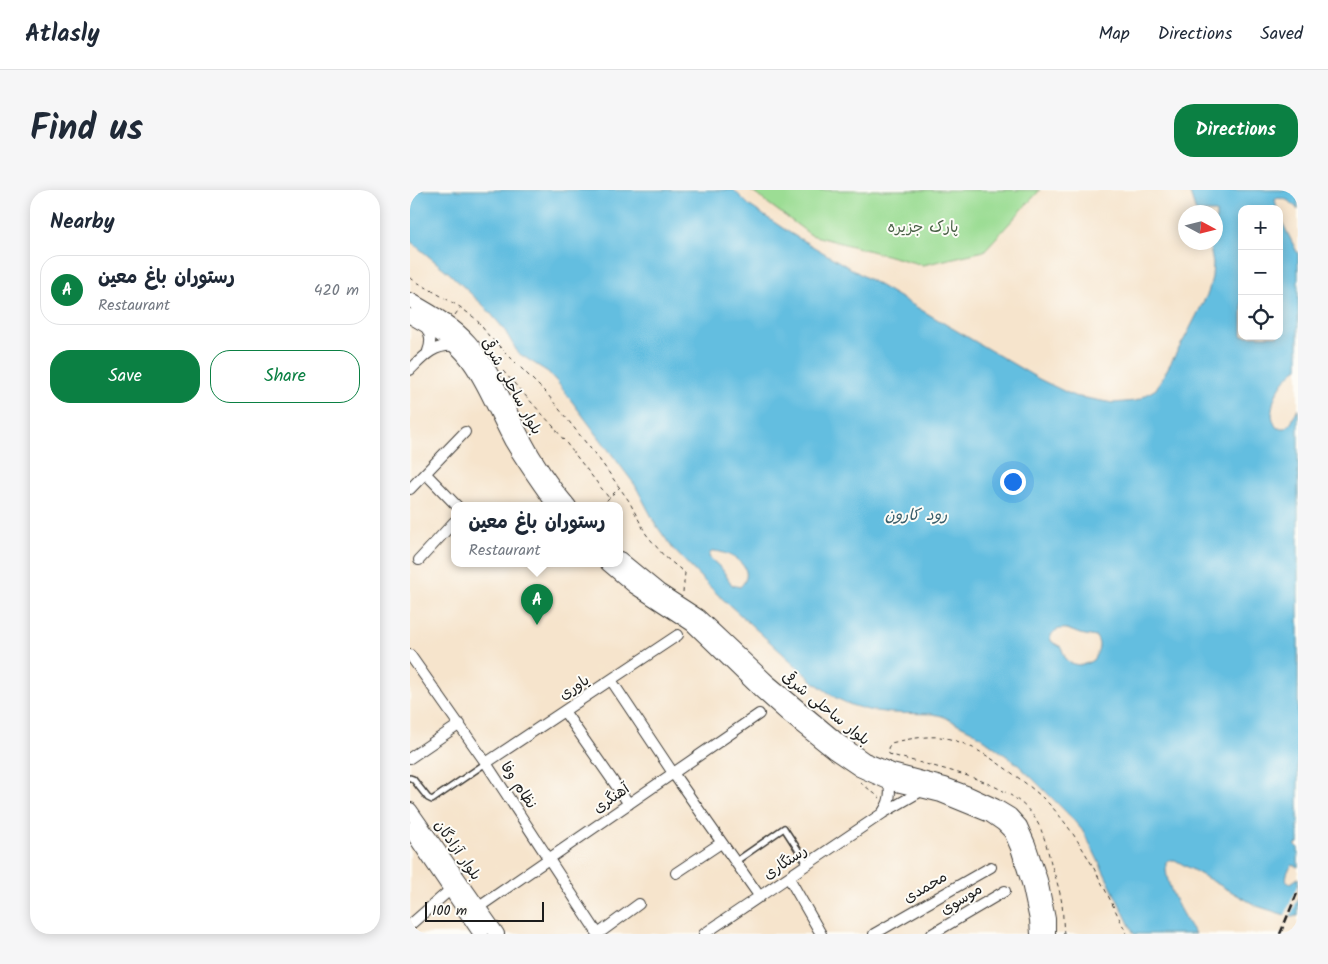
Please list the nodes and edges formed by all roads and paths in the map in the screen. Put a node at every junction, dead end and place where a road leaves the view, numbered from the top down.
1 (410, 278) edge
2 (410, 300) edge
3 (410, 316) edge
4 (423, 324) junction
5 (455, 346) junction
6 (428, 351) junction
7 (498, 366) dead end
8 (410, 370) edge
9 (465, 432) dead end
10 (425, 473) junction
11 (620, 487) junction
12 (410, 489) edge
13 (609, 498) junction
14 (453, 502) edge
15 (552, 502) edge
16 (566, 502) edge
17 (605, 502) edge
18 (451, 525) edge
19 (419, 560) dead end
20 (623, 561) edge
21 (612, 567) edge
22 (686, 612) junction
23 (678, 635) dead end
24 (410, 655) edge
25 (612, 680) junction
26 (564, 711) junction
27 (759, 714) dead end
28 (460, 724) junction
29 (410, 758) edge
30 (486, 763) junction
31 (673, 773) junction
32 (410, 778) edge
33 (888, 782) junction
34 (923, 790) junction
35 (629, 804) junction
36 (410, 810) edge
37 (883, 813) junction
38 (410, 828) edge
39 (721, 843) junction
40 (549, 859) junction
41 (735, 862) junction
42 (808, 865) junction
43 (991, 867) dead end
44 (676, 873) dead end
45 (789, 878) junction
46 (451, 889) junction
47 (1005, 890) dead end
48 (760, 897) junction
49 (639, 904) dead end
50 (479, 907) junction
51 (410, 925) edge
52 (1039, 933) edge
53 (481, 934) edge
54 (497, 934) edge
55 (598, 934) edge
56 (704, 934) edge
57 (821, 934) edge
58 (874, 934) edge
59 (932, 934) edge

1 - 11 path
2 - 16 main road, بلوار ساحلی شرقی
3 - 4 main road, بلوار ساحلی شرقی
4 - 5 main road, بلوار ساحلی شرقی
4 - 6 street
5 - 6 street
5 - 15 main road, بلوار ساحلی شرقی
6 - 8 street
7 - 13 path
9 - 10 street
10 - 12 street
10 - 14 street
11 - 13 path
11 - 22 path
13 - 17 path
18 - 19 street
20 - 22 main road, بلوار ساحلی شرقی
21 - 22 main road, بلوار ساحلی شرقی
22 - 33 main road, بلوار ساحلی شرقی
22 - 52 main road, بلوار ساحلی شرقی
23 - 25 street, یاوری
24 - 28 street, نظام وفا
25 - 26 street, یاوری
25 - 31 street
26 - 30 street, یاوری
26 - 35 street
27 - 31 street, آهنگری
28 - 29 street
28 - 30 street, نظام وفا
30 - 32 lane
30 - 40 street, نظام وفا
31 - 35 street, آهنگری
31 - 39 street
33 - 34 main road, بلوار ساحلی شرقی
33 - 37 street
34 - 37 street, رستگاری
34 - 52 main road, بلوار ساحلی شرقی
35 - 40 street, آهنگری
36 - 50 main road, بلوار آزادگان
37 - 42 street, رستگاری
38 - 46 main road, بلوار آزادگان
39 - 41 street
39 - 44 street
40 - 50 street, آهنگری
40 - 55 street, نظام وفا
41 - 42 lane
41 - 48 street
42 - 45 street, رستگاری
43 - 58 street, محمدی
45 - 48 street, رستگاری
45 - 57 street
46 - 51 street
46 - 53 main road, بلوار آزادگان
47 - 59 street, موسوی
48 - 56 street, رستگاری
49 - 55 street
50 - 54 main road, بلوار آزادگان

